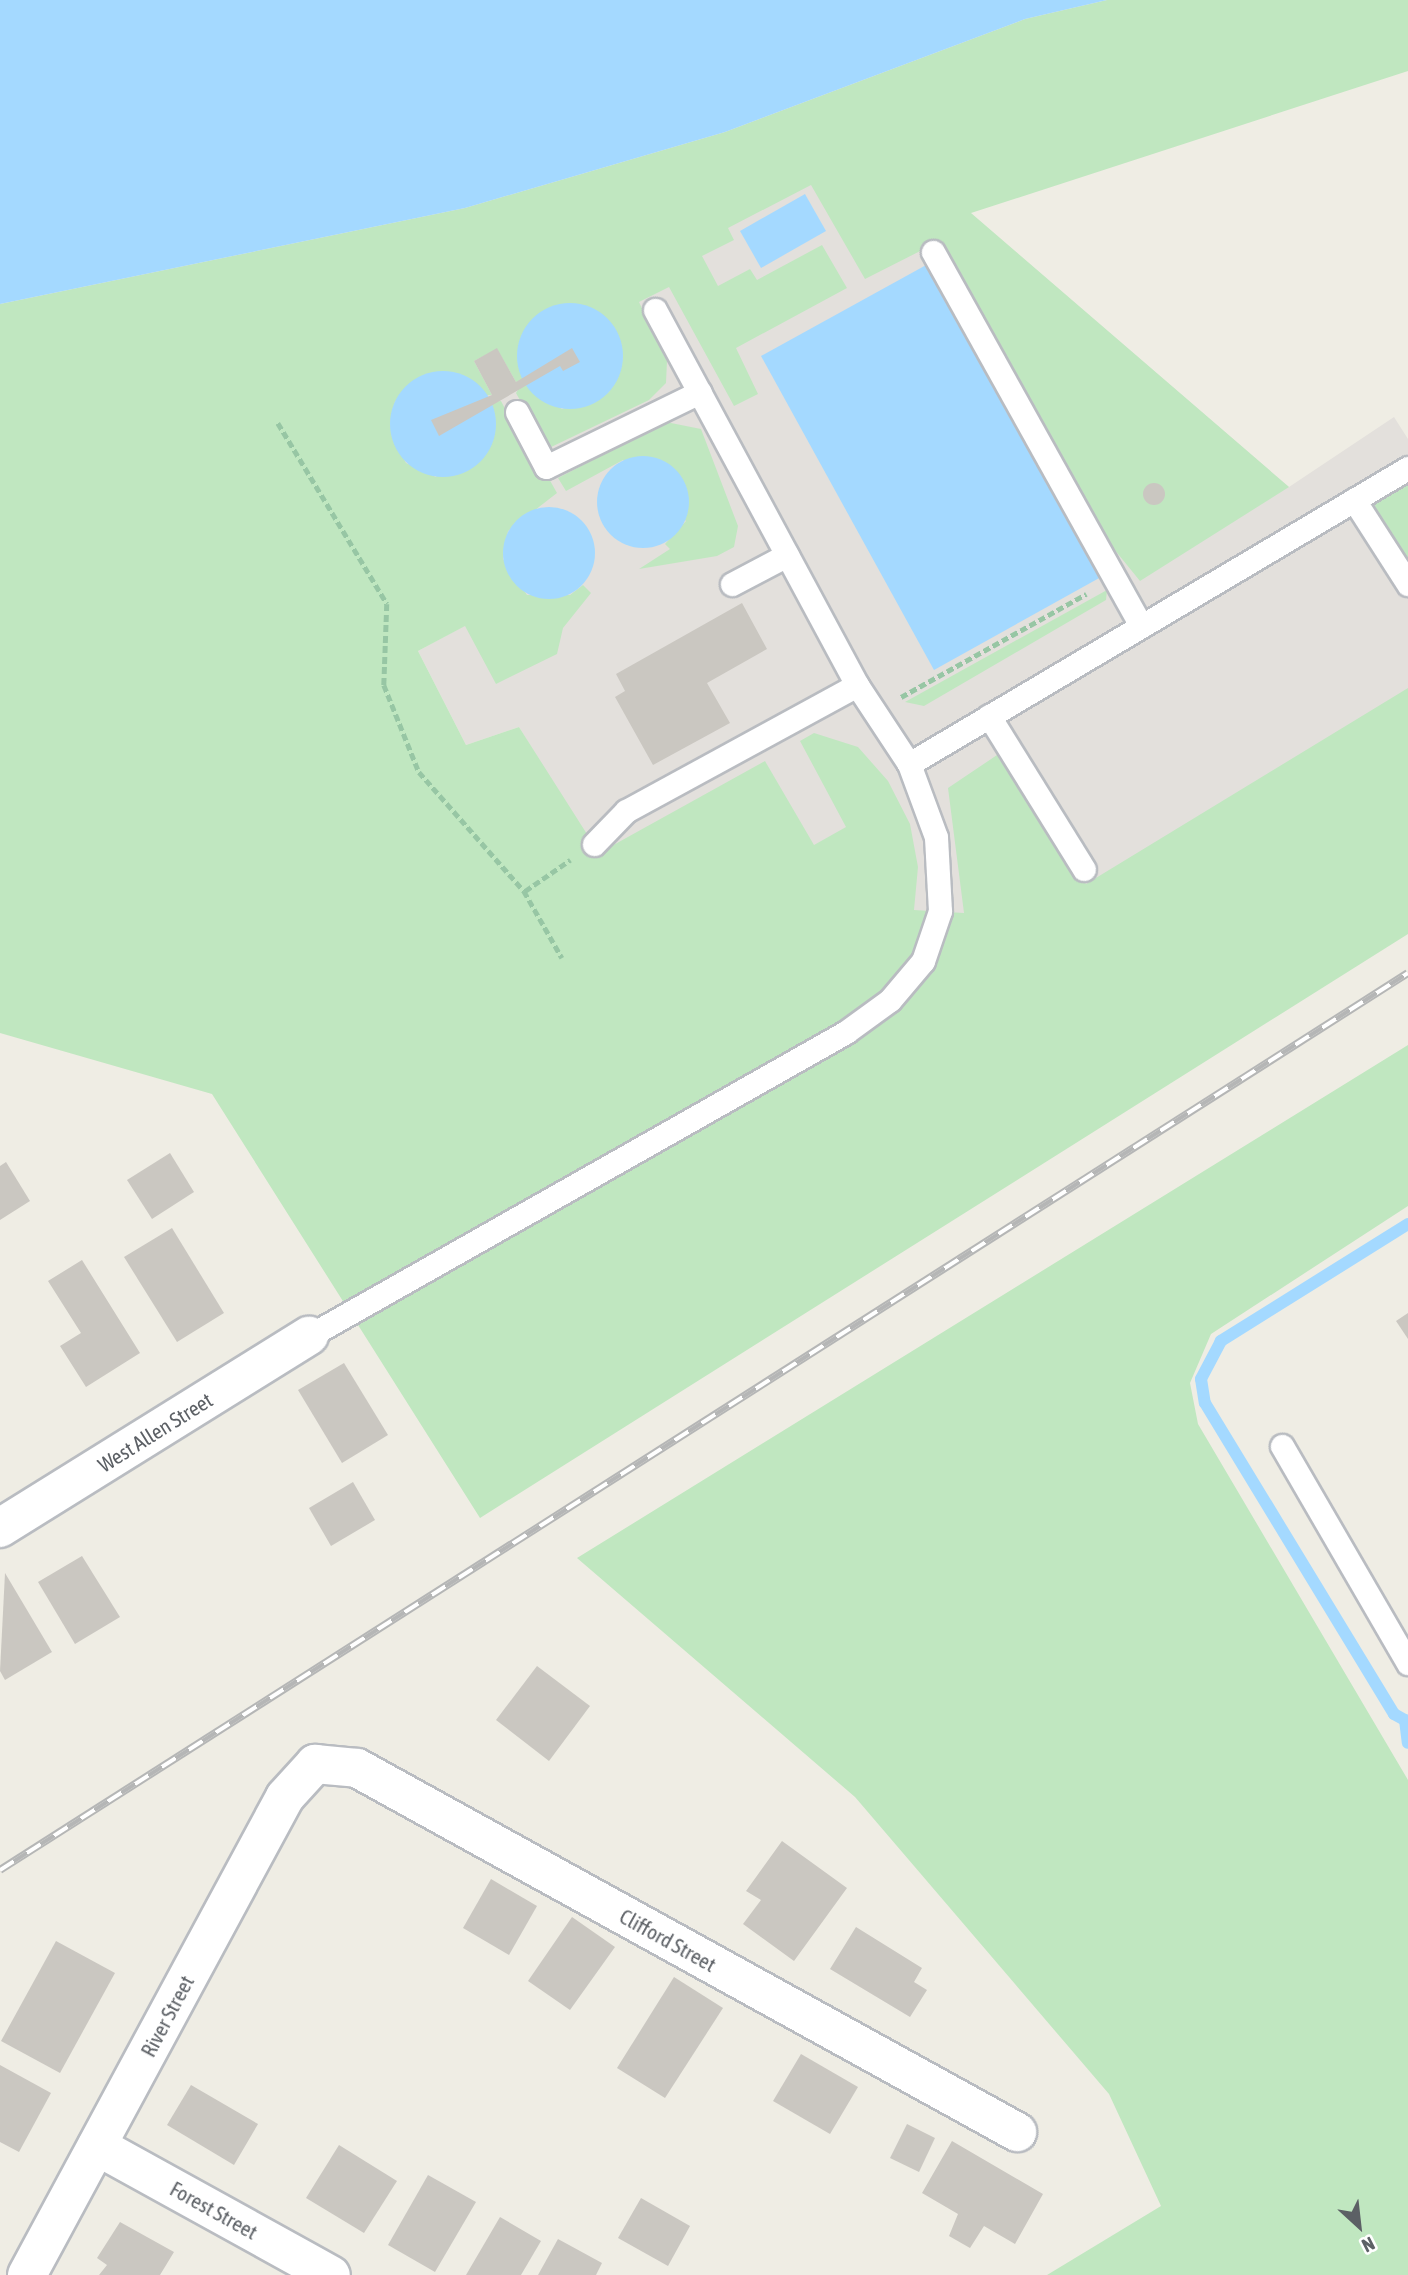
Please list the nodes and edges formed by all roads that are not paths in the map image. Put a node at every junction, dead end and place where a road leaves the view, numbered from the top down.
1 (933, 252) dead end
2 (655, 310) dead end
3 (700, 393) junction
4 (517, 412) dead end
5 (1408, 468) edge
6 (1354, 500) junction
7 (787, 555) junction
8 (732, 584) dead end
9 (1408, 584) edge
10 (1141, 626) junction
11 (857, 685) junction
12 (989, 716) junction
13 (909, 764) junction
14 (594, 844) road end
15 (1084, 869) dead end
16 (309, 1336) joint
17 (1282, 1446) dead end
18 (2, 1522) edge
19 (1408, 1663) edge
20 (315, 1764) joint
21 (1017, 2132) dead end
22 (97, 2146) junction
23 (27, 2275) edge
24 (331, 2275) edge

1 - 10 lane
2 - 3 lane
3 - 4 lane
3 - 7 lane
5 - 6 lane
6 - 9 lane
6 - 10 lane
7 - 8 lane
7 - 11 lane
10 - 12 lane
11 - 13 lane
11 - 14 lane
12 - 13 lane
12 - 15 lane
13 - 16 lane
16 - 18 street, West Allen Street
17 - 19 lane
20 - 21 street, Clifford Street
20 - 22 street, River Street
22 - 23 street, River Street
22 - 24 street, Forest Street

